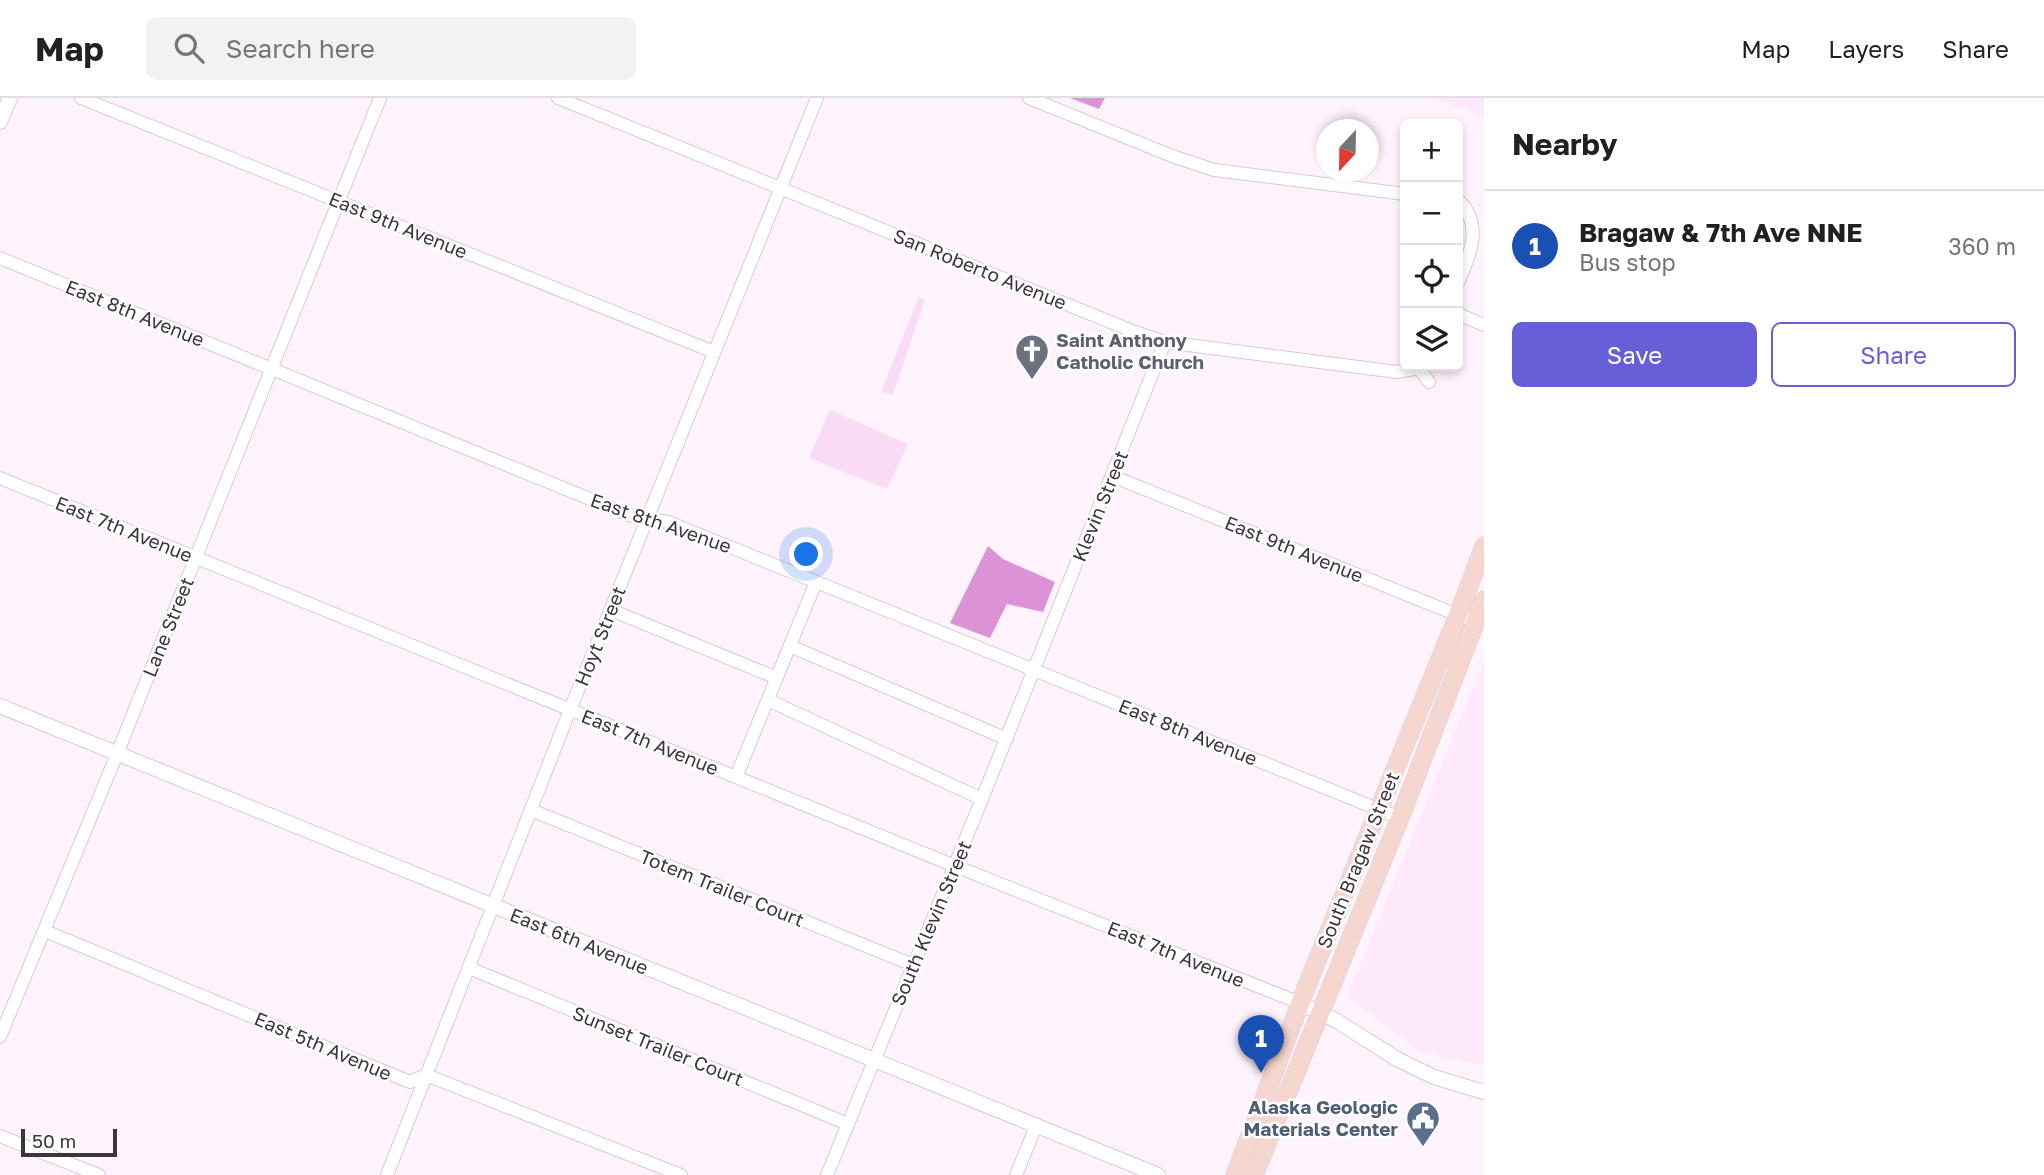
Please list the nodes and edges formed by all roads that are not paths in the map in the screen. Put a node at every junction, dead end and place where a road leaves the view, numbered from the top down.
1 (10, 98) edge
2 (81, 98) edge
3 (380, 98) edge
4 (558, 98) edge
5 (817, 98) edge
6 (1029, 98) edge
7 (0, 122) edge
8 (780, 188) junction
9 (1400, 193) edge
10 (339, 201) junction
11 (1463, 204) edge
12 (0, 258) edge
13 (1463, 271) edge
14 (1463, 316) edge
15 (1484, 325) edge
16 (1166, 342) junction
17 (714, 352) junction
18 (273, 368) junction
19 (1402, 371) edge
20 (1422, 371) edge
21 (1429, 382) dead end
22 (1112, 476) junction
23 (0, 478) edge
24 (648, 519) junction
25 (1484, 546) edge
26 (195, 558) junction
27 (816, 582) junction
28 (1484, 600) edge
29 (611, 610) junction
30 (1467, 619) junction
31 (790, 646) junction
32 (1034, 670) junction
33 (777, 678) junction
34 (768, 700) junction
35 (0, 706) edge
36 (570, 710) junction
37 (1007, 738) junction
38 (117, 754) junction
39 (736, 777) junction
40 (982, 799) junction
41 (1378, 809) junction
42 (531, 810) junction
43 (1400, 818) junction
44 (955, 866) junction
45 (494, 906) junction
46 (45, 930) junction
47 (913, 965) junction
48 (469, 968) junction
49 (1300, 1003) junction
50 (1322, 1013) junction
51 (0, 1037) edge
52 (873, 1060) junction
53 (426, 1075) junction
54 (1484, 1092) edge
55 (848, 1124) junction
56 (1035, 1126) junction
57 (0, 1136) edge
58 (99, 1175) edge
59 (387, 1175) edge
60 (681, 1175) edge
61 (827, 1175) edge
62 (1016, 1175) edge
63 (1158, 1175) edge
64 (1235, 1175) edge
65 (1254, 1175) edge

1 - 7 street
2 - 10 street, East 9th Avenue
3 - 10 street, Lane Street
4 - 8 street, San Roberto Avenue
5 - 8 street, Hoyt Street
6 - 9 street
8 - 16 street, San Roberto Avenue
8 - 17 street, Hoyt Street
10 - 17 street, East 9th Avenue
10 - 18 street, Lane Street
11 - 13 street
12 - 18 street, East 8th Avenue
14 - 15 street
16 - 19 street, San Roberto Avenue
16 - 22 street, Klevin Street
17 - 24 street, Hoyt Street
18 - 24 street, East 8th Avenue
18 - 26 street, Lane Street
20 - 21 street
22 - 30 street, East 9th Avenue
22 - 32 street, Klevin Street
23 - 26 street, East 7th Avenue
24 - 27 street, East 8th Avenue
24 - 29 street, Hoyt Street
25 - 30 main road, South Bragaw Street
26 - 36 street, East 7th Avenue
26 - 38 street, Lane Street
27 - 31 street
27 - 32 street, East 8th Avenue
28 - 30 main road, South Bragaw Street
29 - 33 street
29 - 36 street, Hoyt Street
30 - 41 main road, South Bragaw Street
30 - 43 main road, South Bragaw Street
31 - 33 street
31 - 37 street
32 - 37 street, South Klevin Street
32 - 41 street, East 8th Avenue
33 - 34 street
34 - 39 street
34 - 40 street
35 - 38 street, East 6th Avenue
36 - 39 street, East 7th Avenue
36 - 42 street, Hoyt Street
37 - 40 street, South Klevin Street
38 - 45 street, East 6th Avenue
38 - 46 street, Lane Street
39 - 44 street, East 7th Avenue
40 - 44 street, South Klevin Street
41 - 43 street, East 8th Avenue
41 - 49 main road, South Bragaw Street
42 - 45 street, Hoyt Street
42 - 47 street, Totem Trailer Court
43 - 50 main road, South Bragaw Street
44 - 47 street, South Klevin Street
44 - 49 street, East 7th Avenue
45 - 48 street, Hoyt Street
45 - 52 street, East 6th Avenue
46 - 51 street, Lane Street
46 - 53 street, East 5th Avenue
47 - 52 street, South Klevin Street
48 - 53 street, Hoyt Street
48 - 55 street, Sunset Trailer Court
49 - 50 street
49 - 64 main road, South Bragaw Street
50 - 54 street
50 - 65 main road, South Bragaw Street
52 - 55 street, South Klevin Street
52 - 56 street, East 6th Avenue
53 - 59 street, Hoyt Street
53 - 60 street, East 5th Avenue
55 - 61 street, South Klevin Street
56 - 62 street
56 - 63 street, East 6th Avenue
57 - 58 street

